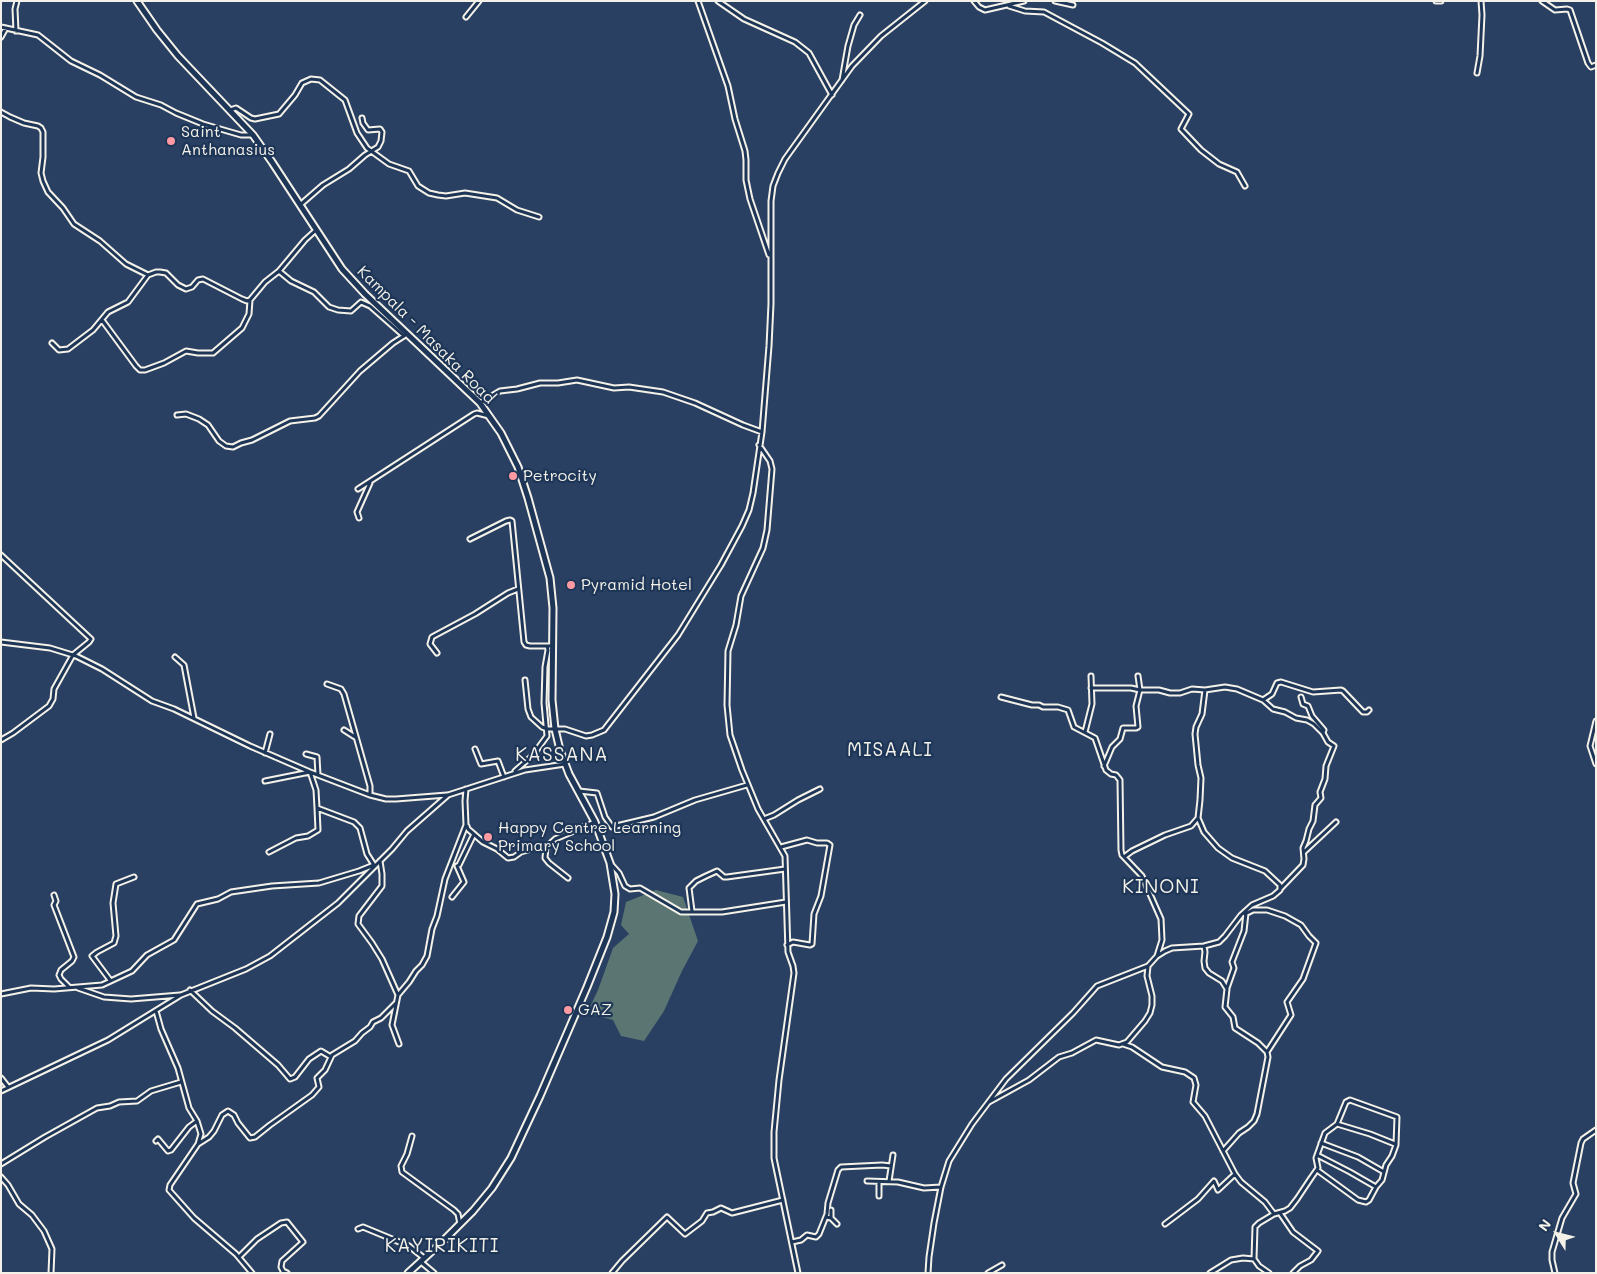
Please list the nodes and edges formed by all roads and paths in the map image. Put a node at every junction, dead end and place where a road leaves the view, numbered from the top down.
1 (17, 1) edge
2 (137, 1) edge
3 (479, 1) edge
4 (698, 1) edge
5 (718, 1) edge
6 (925, 1) edge
7 (974, 1) edge
8 (1024, 1) edge
9 (1055, 1) edge
10 (1436, 1) edge
11 (1441, 1) edge
12 (1481, 1) edge
13 (1542, 1) edge
14 (1073, 5) dead end
15 (1009, 6) junction
16 (860, 15) dead end
17 (466, 17) dead end
18 (1, 27) edge
19 (6, 28) junction
20 (16, 31) junction
21 (1, 38) edge
22 (1596, 65) edge
23 (1477, 73) dead end
24 (842, 81) junction
25 (832, 95) junction
26 (229, 110) junction
27 (1, 112) edge
28 (362, 118) dead end
29 (253, 135) junction
30 (371, 151) junction
31 (1245, 186) dead end
32 (300, 206) junction
33 (538, 217) dead end
34 (316, 230) junction
35 (770, 258) junction
36 (279, 271) junction
37 (148, 275) junction
38 (250, 300) junction
39 (102, 320) junction
40 (405, 335) junction
41 (52, 344) dead end
42 (480, 403) junction
43 (178, 415) dead end
44 (489, 416) junction
45 (762, 432) junction
46 (759, 445) junction
47 (370, 482) junction
48 (358, 489) dead end
49 (359, 518) dead end
50 (470, 539) dead end
51 (1, 555) edge
52 (518, 590) junction
53 (1, 642) edge
54 (550, 646) junction
55 (437, 653) dead end
56 (73, 654) junction
57 (175, 657) dead end
58 (1092, 676) dead end
59 (1138, 676) dead end
60 (525, 680) dead end
61 (327, 684) dead end
62 (1091, 688) junction
63 (1140, 690) junction
64 (1205, 690) junction
65 (1002, 697) dead end
66 (1301, 697) dead end
67 (1263, 700) junction
68 (1369, 710) dead end
69 (1312, 716) junction
70 (194, 719) junction
71 (1299, 719) junction
72 (1596, 721) edge
73 (547, 729) junction
74 (555, 729) junction
75 (344, 730) dead end
76 (1085, 732) junction
77 (1323, 733) junction
78 (270, 734) dead end
79 (355, 737) junction
80 (1, 740) edge
81 (475, 749) dead end
82 (265, 752) junction
83 (306, 754) dead end
84 (565, 764) junction
85 (1596, 764) edge
86 (1104, 766) junction
87 (310, 772) junction
88 (513, 773) junction
89 (318, 775) junction
90 (504, 777) junction
91 (265, 781) dead end
92 (747, 785) junction
93 (466, 789) junction
94 (820, 789) dead end
95 (577, 791) junction
96 (370, 795) junction
97 (448, 795) junction
98 (317, 808) junction
99 (1198, 818) junction
100 (764, 819) junction
101 (595, 822) junction
102 (1336, 822) dead end
103 (466, 825) junction
104 (474, 834) junction
105 (546, 846) junction
106 (782, 847) junction
107 (269, 852) dead end
108 (1304, 853) junction
109 (1124, 857) junction
110 (380, 861) junction
111 (610, 863) junction
112 (374, 865) junction
113 (785, 868) junction
114 (134, 877) dead end
115 (568, 878) dead end
116 (1281, 888) junction
117 (54, 895) dead end
118 (452, 897) dead end
119 (786, 902) junction
120 (692, 911) junction
121 (1246, 913) junction
122 (1241, 915) junction
123 (787, 945) junction
124 (1204, 946) junction
125 (1157, 956) junction
126 (1148, 966) junction
127 (110, 980) junction
128 (70, 987) junction
129 (76, 987) junction
130 (1227, 989) junction
131 (190, 990) junction
132 (1, 994) edge
133 (180, 995) junction
134 (398, 996) junction
135 (396, 1003) junction
136 (156, 1010) junction
137 (399, 1044) dead end
138 (1123, 1044) junction
139 (1267, 1052) junction
140 (331, 1057) junction
141 (1, 1078) edge
142 (181, 1082) junction
143 (8, 1087) junction
144 (1, 1091) edge
145 (988, 1102) junction
146 (197, 1121) junction
147 (1337, 1124) junction
148 (1596, 1130) edge
149 (412, 1136) dead end
150 (156, 1140) dead end
151 (1321, 1143) junction
152 (198, 1144) junction
153 (1396, 1145) junction
154 (1223, 1150) junction
155 (893, 1154) dead end
156 (1317, 1155) junction
157 (1, 1164) edge
158 (891, 1166) junction
159 (1317, 1170) junction
160 (1384, 1172) junction
161 (1235, 1174) junction
162 (1, 1177) edge
163 (867, 1181) dead end
164 (889, 1181) junction
165 (879, 1182) junction
166 (941, 1187) junction
167 (1376, 1187) junction
168 (879, 1196) dead end
169 (783, 1200) junction
170 (831, 1210) dead end
171 (1280, 1213) junction
172 (1274, 1214) junction
173 (826, 1217) junction
174 (831, 1218) junction
175 (460, 1224) junction
176 (837, 1224) dead end
177 (1165, 1224) dead end
178 (358, 1229) dead end
179 (792, 1242) junction
180 (239, 1257) junction
181 (1254, 1260) junction
182 (422, 1261) junction
183 (1002, 1265) dead end
184 (1265, 1272) edge
185 (51, 1273) edge
186 (252, 1273) edge
187 (287, 1273) edge
188 (408, 1273) edge
189 (434, 1273) edge
190 (612, 1273) edge
191 (798, 1273) edge
192 (928, 1273) edge
193 (988, 1273) edge
194 (1210, 1273) edge
195 (1293, 1273) edge
196 (1555, 1273) edge

1 - 20 street
2 - 26 main road, Kampala - Masaka Road
3 - 17 street
4 - 35 street
5 - 25 street
6 - 24 street
7 - 15 street
8 - 15 street
9 - 14 street
10 - 11 street
12 - 23 street
13 - 22 street
15 - 31 street
16 - 24 street
18 - 19 street
19 - 20 street
19 - 21 street
20 - 29 street
24 - 25 street
25 - 35 street
26 - 29 main road, Kampala - Masaka Road
26 - 30 street
27 - 37 street
28 - 30 street
29 - 32 main road, Kampala - Masaka Road
30 - 32 street
30 - 33 street
32 - 34 main road, Kampala - Masaka Road
34 - 36 street
34 - 40 main road, Kampala - Masaka Road
35 - 45 street
36 - 38 street
36 - 40 street
37 - 38 street
37 - 39 street
38 - 39 street
39 - 41 street
40 - 42 main road, Kampala - Masaka Road
40 - 43 street
42 - 44 main road, Kampala - Masaka Road
42 - 45 street
44 - 47 street
44 - 54 main road, Kampala - Masaka Road
45 - 46 street
46 - 74 street
46 - 92 street
47 - 48 street
47 - 49 street
50 - 52 street
51 - 56 street
52 - 54 street
52 - 55 street
53 - 56 street
54 - 73 street
54 - 74 main road, Kampala - Masaka Road
56 - 70 street
56 - 80 street
57 - 70 street
58 - 62 street
59 - 63 street
60 - 73 street
61 - 79 street
62 - 63 street
62 - 76 street
63 - 64 street
63 - 86 street
64 - 67 street
64 - 99 street
65 - 76 street
66 - 69 street
67 - 68 street
67 - 71 street
69 - 71 street
69 - 77 street
70 - 82 street
71 - 77 street
72 - 85 street
73 - 74 street
73 - 88 street
74 - 84 main road, Kampala - Masaka Road
75 - 79 street
76 - 86 street
77 - 108 street
78 - 82 street
79 - 96 street
81 - 90 street
82 - 87 street
83 - 89 street
84 - 88 street
84 - 95 main road, Kampala - Masaka Road
86 - 109 street
87 - 89 street
87 - 91 street
87 - 98 street
88 - 90 street
89 - 96 street
90 - 93 street
92 - 95 street
92 - 100 street
93 - 97 street
93 - 103 street
94 - 100 street
95 - 101 main road, Kampala - Masaka Road
96 - 97 street
97 - 110 street
98 - 107 street
98 - 112 street
99 - 109 street
99 - 116 street
100 - 106 street
101 - 105 street
101 - 111 main road, Kampala - Masaka Road
102 - 108 street
103 - 104 street
103 - 134 street
104 - 105 street
104 - 118 street
105 - 115 street
106 - 113 street
106 - 123 street
108 - 116 street
109 - 125 street
110 - 112 street
110 - 134 street
111 - 120 street
111 - 175 main road, Kampala - Masaka Road
112 - 127 street
112 - 131 street
113 - 119 street
113 - 120 street
114 - 127 street
116 - 122 street
117 - 128 street
119 - 120 street
119 - 123 street
121 - 122 street
121 - 130 street
121 - 139 street
122 - 124 street
123 - 169 street
124 - 125 street
124 - 130 street
125 - 126 street
126 - 138 street
126 - 145 street
127 - 129 street
128 - 129 street
128 - 132 street
129 - 133 street
130 - 139 street
131 - 133 street
131 - 140 street
133 - 136 street
134 - 135 street
135 - 137 street
135 - 140 street
136 - 142 street
136 - 143 street
138 - 145 street
138 - 154 street
139 - 154 street
140 - 152 street
141 - 143 street
142 - 146 street
142 - 157 street
143 - 144 street
145 - 166 street
146 - 150 street
146 - 152 street
147 - 151 street
147 - 153 street
147 - 153 street
148 - 196 street
149 - 175 street
151 - 156 street
151 - 160 street
152 - 180 street
153 - 160 street
154 - 161 street
155 - 158 street
156 - 159 street
156 - 167 street
158 - 164 street
158 - 173 street
159 - 167 street
159 - 171 street
160 - 167 street
161 - 172 street
161 - 177 street
162 - 185 street
163 - 165 street
164 - 165 street
164 - 166 street
165 - 168 street
166 - 192 street
169 - 179 street
169 - 190 street
170 - 174 street
171 - 172 street
171 - 195 street
172 - 181 street
173 - 174 street
173 - 179 street
174 - 176 street
175 - 182 main road, Kampala - Masaka Road
178 - 182 street
179 - 191 street
180 - 186 street
180 - 187 street
181 - 184 street
181 - 194 street
182 - 188 main road, Kampala - Masaka Road
182 - 189 street
183 - 193 street

